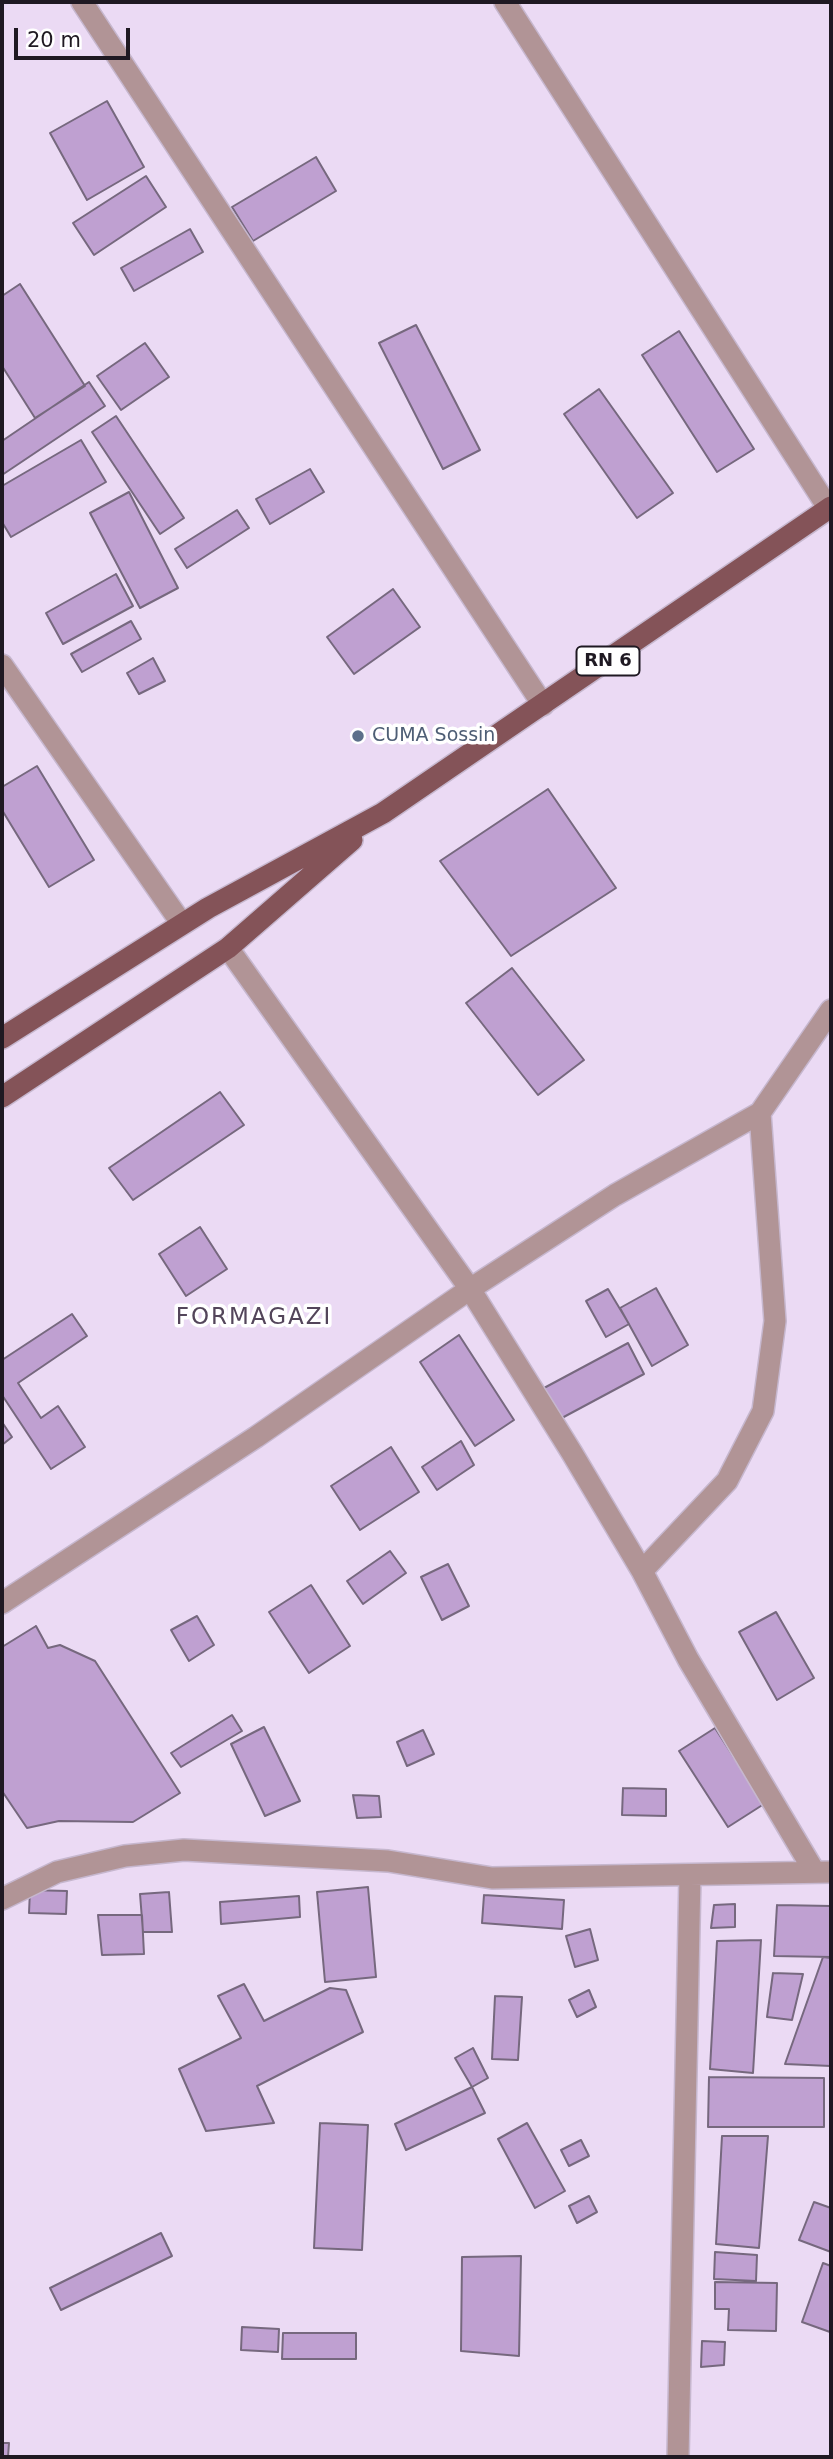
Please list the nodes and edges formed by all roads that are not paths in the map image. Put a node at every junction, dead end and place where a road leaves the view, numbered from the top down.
1 (82, 2) edge
2 (505, 2) edge
3 (830, 508) edge
4 (2, 665) edge
5 (543, 705) junction
6 (383, 813) junction
7 (182, 924) junction
8 (228, 948) junction
9 (831, 1010) edge
10 (2, 1038) edge
11 (2, 1097) edge
12 (760, 1113) junction
13 (470, 1289) junction
14 (642, 1571) junction
15 (2, 1603) edge
16 (823, 1871) edge
17 (691, 1876) junction
18 (2, 1899) edge
19 (678, 2457) edge

1 - 5 street
2 - 3 street
3 - 5 main road, RN 6
4 - 7 street
5 - 6 main road, RN 6
6 - 7 main road, RN 6
6 - 8 main road, RN 6
7 - 10 main road, RN 6
8 - 11 main road, RN 6
8 - 13 street
9 - 12 street
12 - 13 street
12 - 14 street
13 - 14 street
13 - 15 street
14 - 16 street
16 - 17 street
17 - 18 street
17 - 19 street

